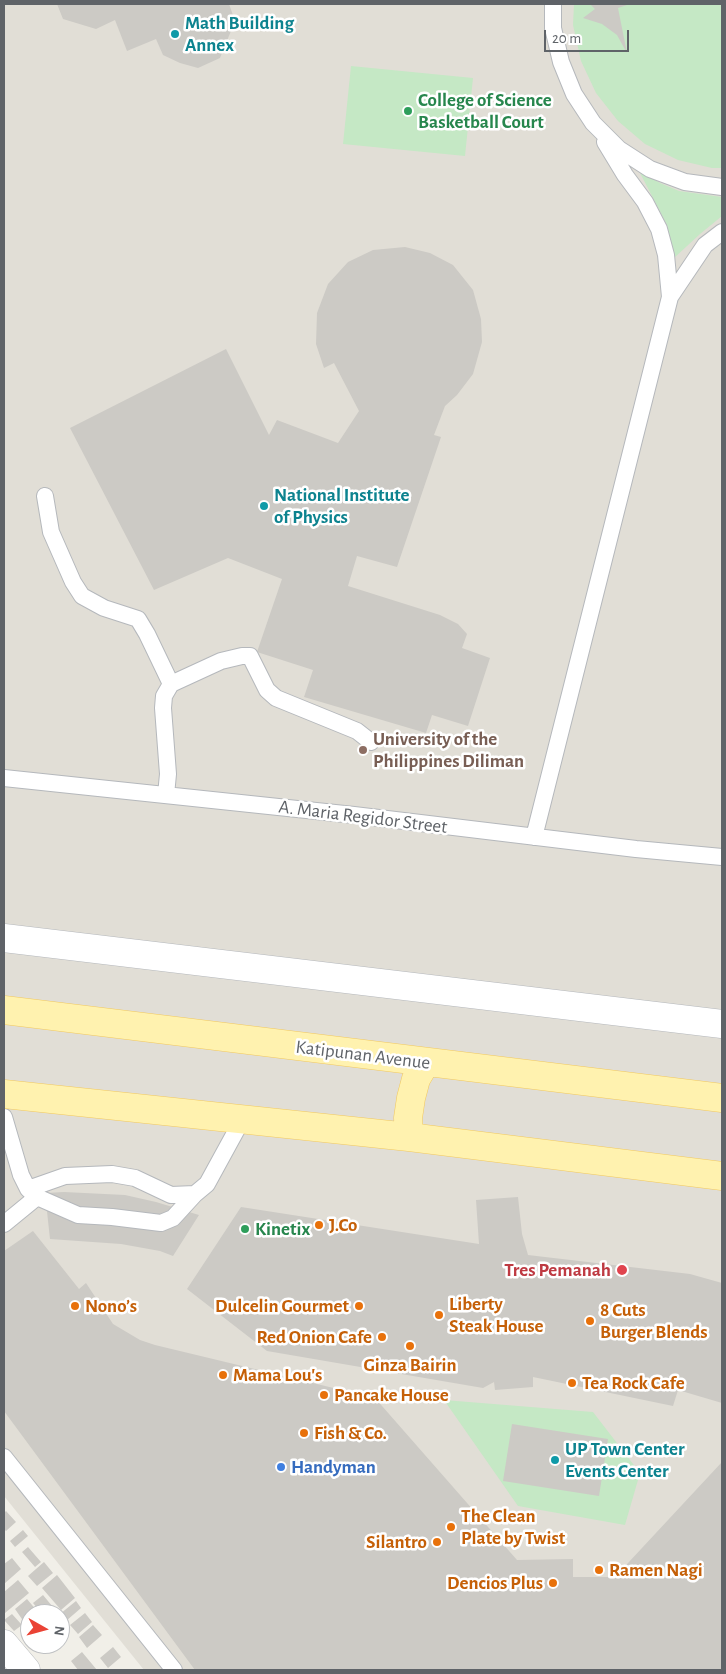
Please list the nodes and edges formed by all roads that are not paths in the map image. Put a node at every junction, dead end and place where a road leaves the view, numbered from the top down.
1 (553, 4) edge
2 (593, 123) junction
3 (722, 187) edge
4 (722, 232) edge
5 (670, 297) junction
6 (45, 496) dead end
7 (171, 684) junction
8 (371, 742) dead end
9 (4, 778) edge
10 (166, 795) junction
11 (534, 837) junction
12 (722, 857) edge
13 (4, 938) edge
14 (4, 1010) edge
15 (722, 1024) edge
16 (426, 1062) junction
17 (4, 1094) edge
18 (722, 1098) edge
19 (4, 1117) edge
20 (242, 1120) junction
21 (409, 1138) junction
22 (722, 1176) edge
23 (32, 1193) junction
24 (196, 1194) junction
25 (4, 1224) edge
26 (4, 1457) edge
27 (4, 1644) edge
28 (26, 1670) edge
29 (174, 1670) edge

1 - 2 lane
2 - 3 lane
2 - 5 lane
4 - 5 lane
5 - 11 lane
6 - 7 lane
7 - 8 lane
7 - 10 lane
9 - 10 lane, A. Maria Regidor Street
10 - 11 lane, A. Maria Regidor Street
11 - 12 lane, A. Maria Regidor Street
13 - 15 street
14 - 16 main road, Katipunan Avenue
16 - 18 main road, Katipunan Avenue
16 - 21 main road
17 - 20 main road
19 - 23 lane
20 - 21 main road
20 - 24 lane
21 - 22 main road
23 - 24 lane
23 - 24 lane
23 - 25 lane
26 - 29 lane
27 - 28 street

